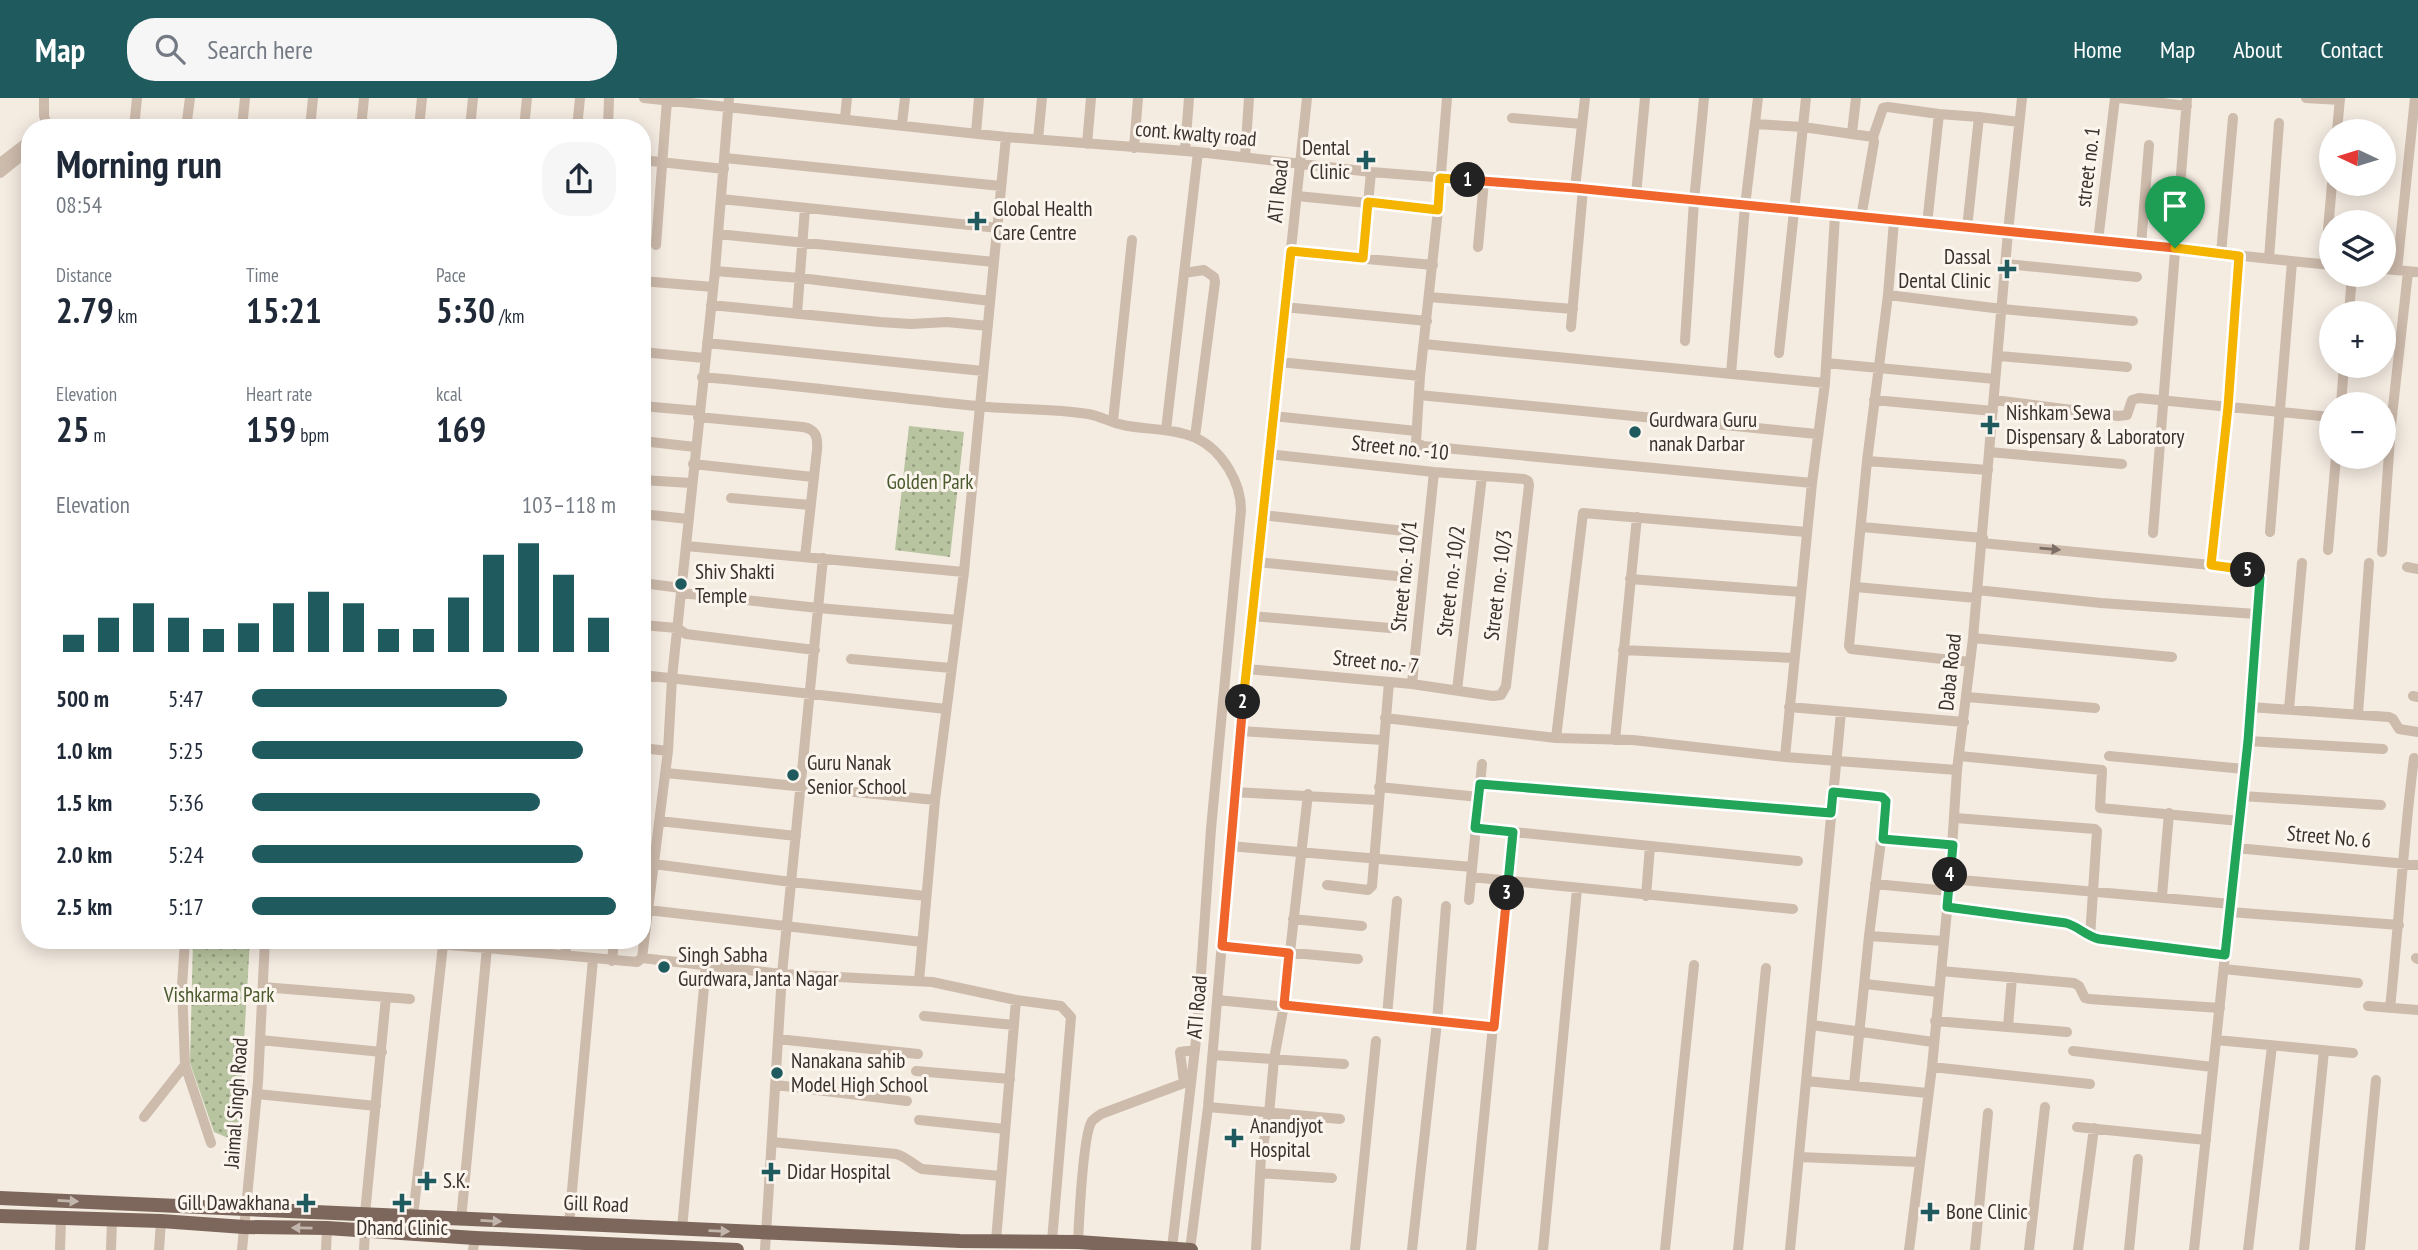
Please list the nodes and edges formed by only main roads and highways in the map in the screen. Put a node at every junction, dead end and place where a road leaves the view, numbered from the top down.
1 (0, 1198) edge
2 (0, 1216) edge
3 (474, 1244) edge
4 (960, 1245) edge
5 (571, 1246) edge
6 (1172, 1248) edge
7 (699, 1249) edge
8 (737, 1250) edge
9 (1190, 1250) edge

1 -> 4 main road, Gill Road
3 -> 2 main road, Gill Road
3 - 5 main road, Gill Road
4 - 6 main road, Gill Road
5 - 7 main road, Gill Road
6 - 9 main road, Gill Road
7 - 8 main road, Gill Road

